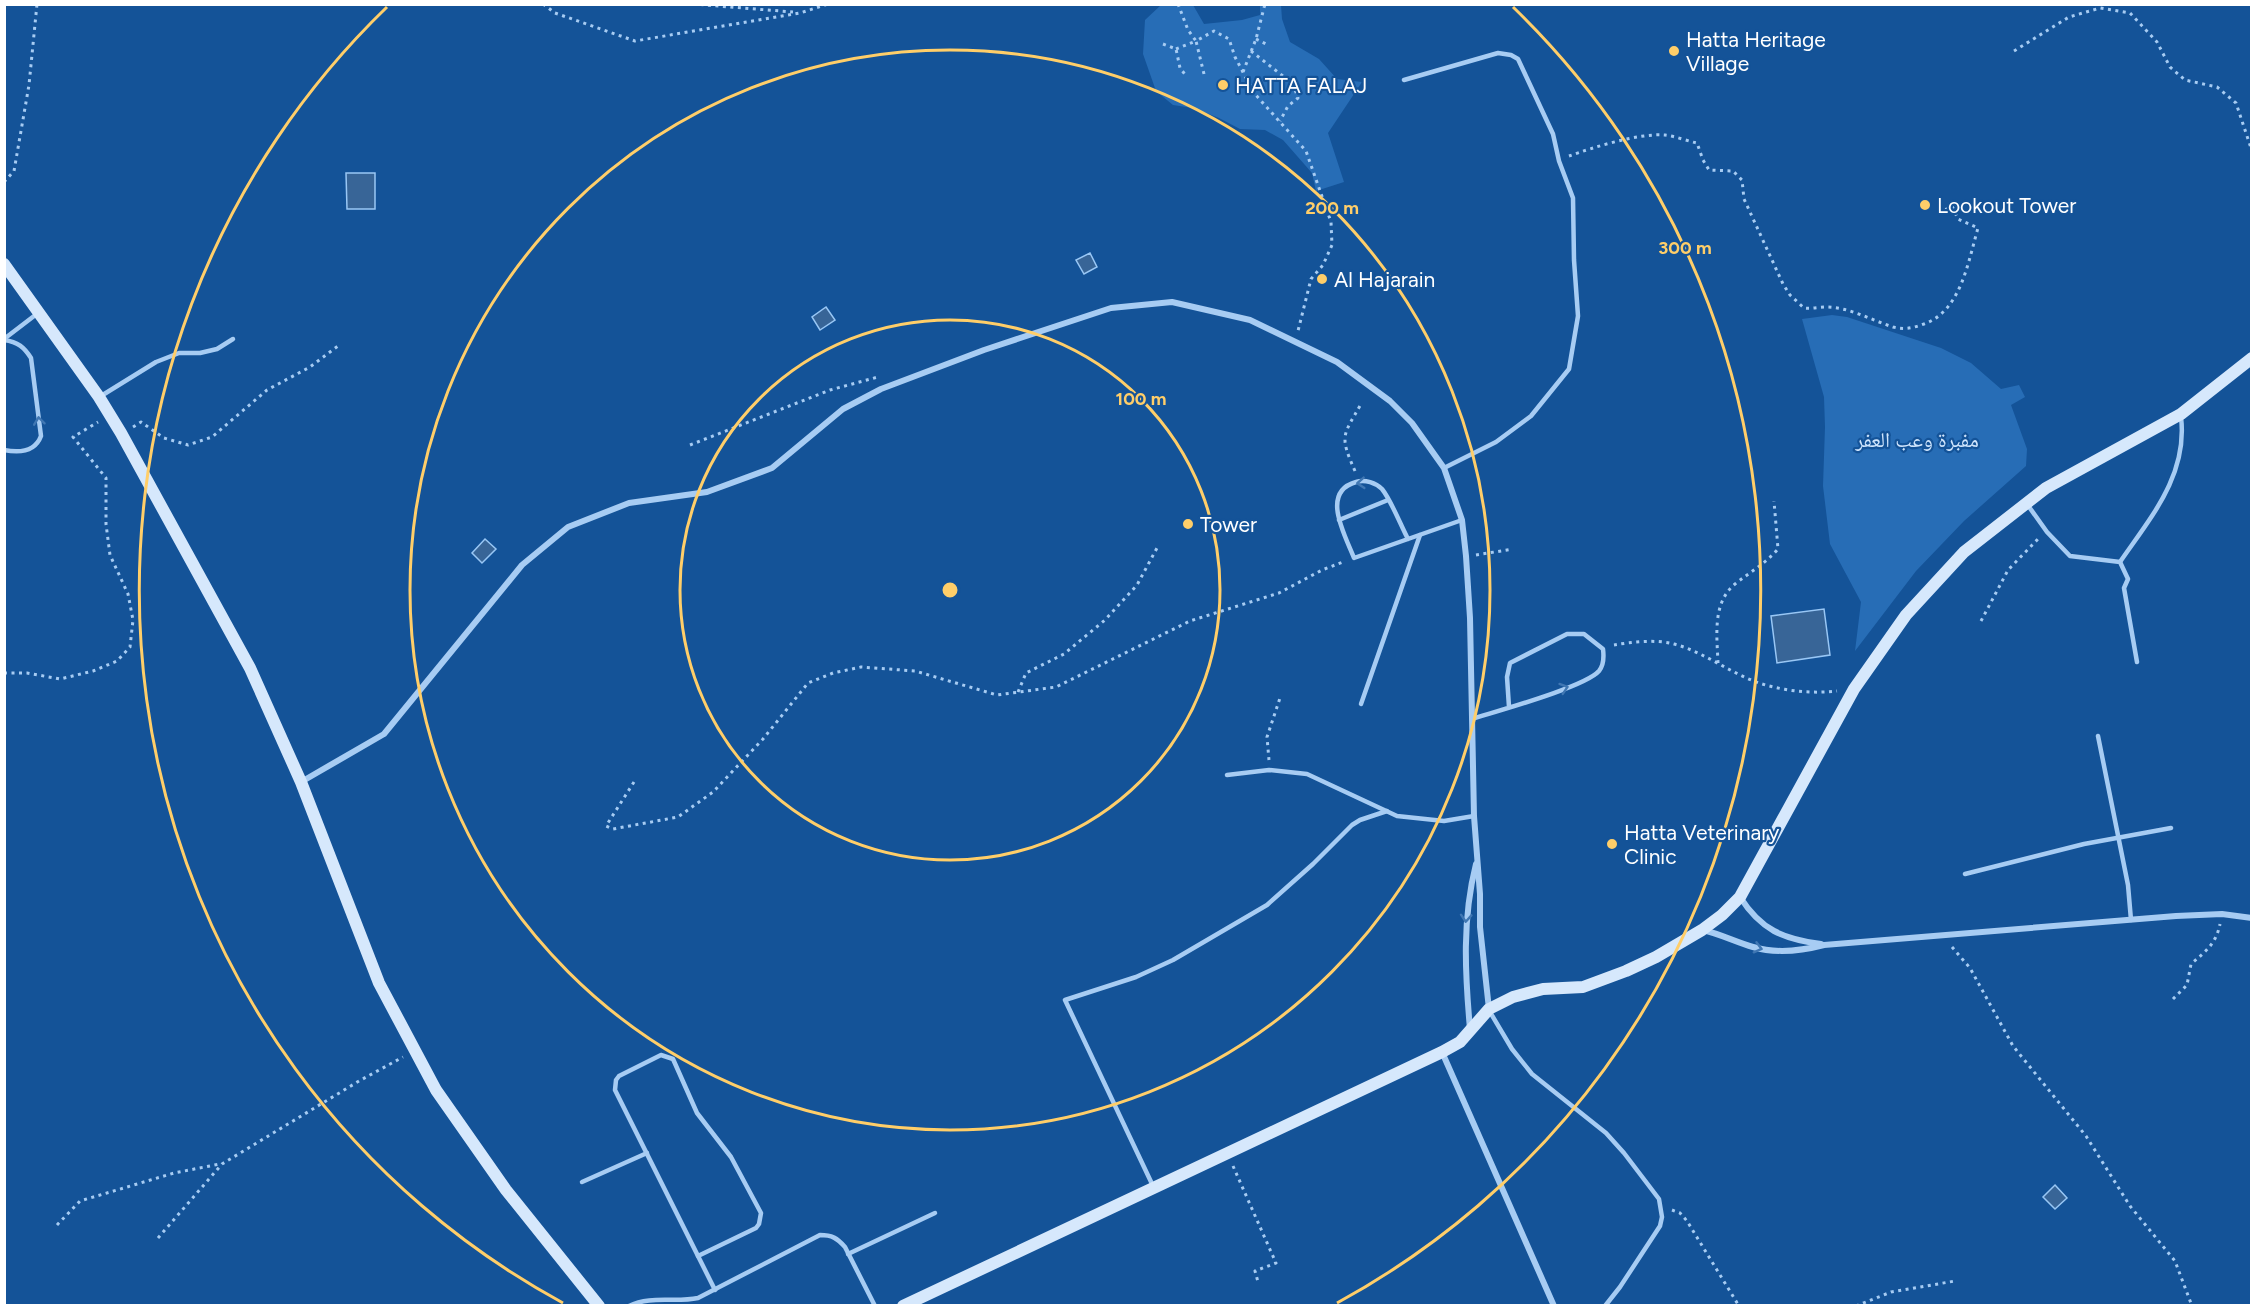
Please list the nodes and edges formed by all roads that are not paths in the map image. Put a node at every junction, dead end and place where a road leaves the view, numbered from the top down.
1 (1404, 80) dead end
2 (4, 264) edge
3 (38, 312) junction
4 (4, 339) edge
5 (233, 339) dead end
6 (2252, 358) edge
7 (99, 397) junction
8 (2181, 414) junction
9 (4, 450) edge
10 (1444, 468) junction
11 (1388, 500) junction
12 (2027, 503) junction
13 (1339, 520) junction
14 (1462, 520) junction
15 (1420, 535) junction
16 (1408, 539) junction
17 (2120, 562) junction
18 (2137, 662) dead end
19 (1361, 704) dead end
20 (1509, 707) junction
21 (1472, 719) junction
22 (2098, 736) dead end
23 (1227, 775) dead end
24 (301, 782) junction
25 (1387, 811) junction
26 (1474, 816) junction
27 (2171, 828) dead end
28 (2119, 838) junction
29 (1476, 860) junction
30 (1965, 874) dead end
31 (1740, 897) junction
32 (2252, 918) edge
33 (2131, 920) junction
34 (1702, 930) junction
35 (1824, 945) junction
36 (1489, 1009) junction
37 (1470, 1033) junction
38 (1442, 1052) junction
39 (647, 1153) junction
40 (582, 1182) dead end
41 (1154, 1187) junction
42 (935, 1213) dead end
43 (848, 1254) junction
44 (698, 1256) junction
45 (715, 1290) junction
46 (599, 1305) edge
47 (629, 1305) edge
48 (875, 1305) edge
49 (903, 1305) edge
50 (1554, 1305) edge
51 (1605, 1305) edge

1 - 10 lane
2 - 3 main road
3 - 4 lane
3 - 7 main road
9 -> 4 lane
5 - 7 lane
6 - 8 main road
7 - 24 main road
8 - 12 main road
8 - 17 lane
10 - 14 street
10 - 24 street
11 - 13 lane
11 -> 13 lane
11 - 16 lane
12 - 17 lane
12 - 31 main road
13 - 16 lane
14 - 15 lane
14 - 21 street
15 - 16 lane
15 - 19 lane
17 - 18 lane
20 -> 20 lane
20 - 21 lane
21 - 26 street
22 - 28 lane
23 - 25 lane
24 - 46 main road
25 - 26 lane
25 - 41 lane
26 - 29 street
27 - 28 lane
28 - 30 lane
28 - 33 lane
29 - 36 street
29 -> 37 street
31 - 34 main road
31 - 35 street
32 - 33 street
33 - 35 street
34 -> 35 street
34 - 36 main road
36 - 37 main road
36 - 51 lane
37 - 38 main road
38 - 41 main road
38 - 50 street
39 - 40 lane
39 - 44 lane
39 - 44 lane
41 - 49 main road
42 - 43 lane
43 - 45 lane
43 - 48 lane
44 - 45 lane
45 - 47 lane

